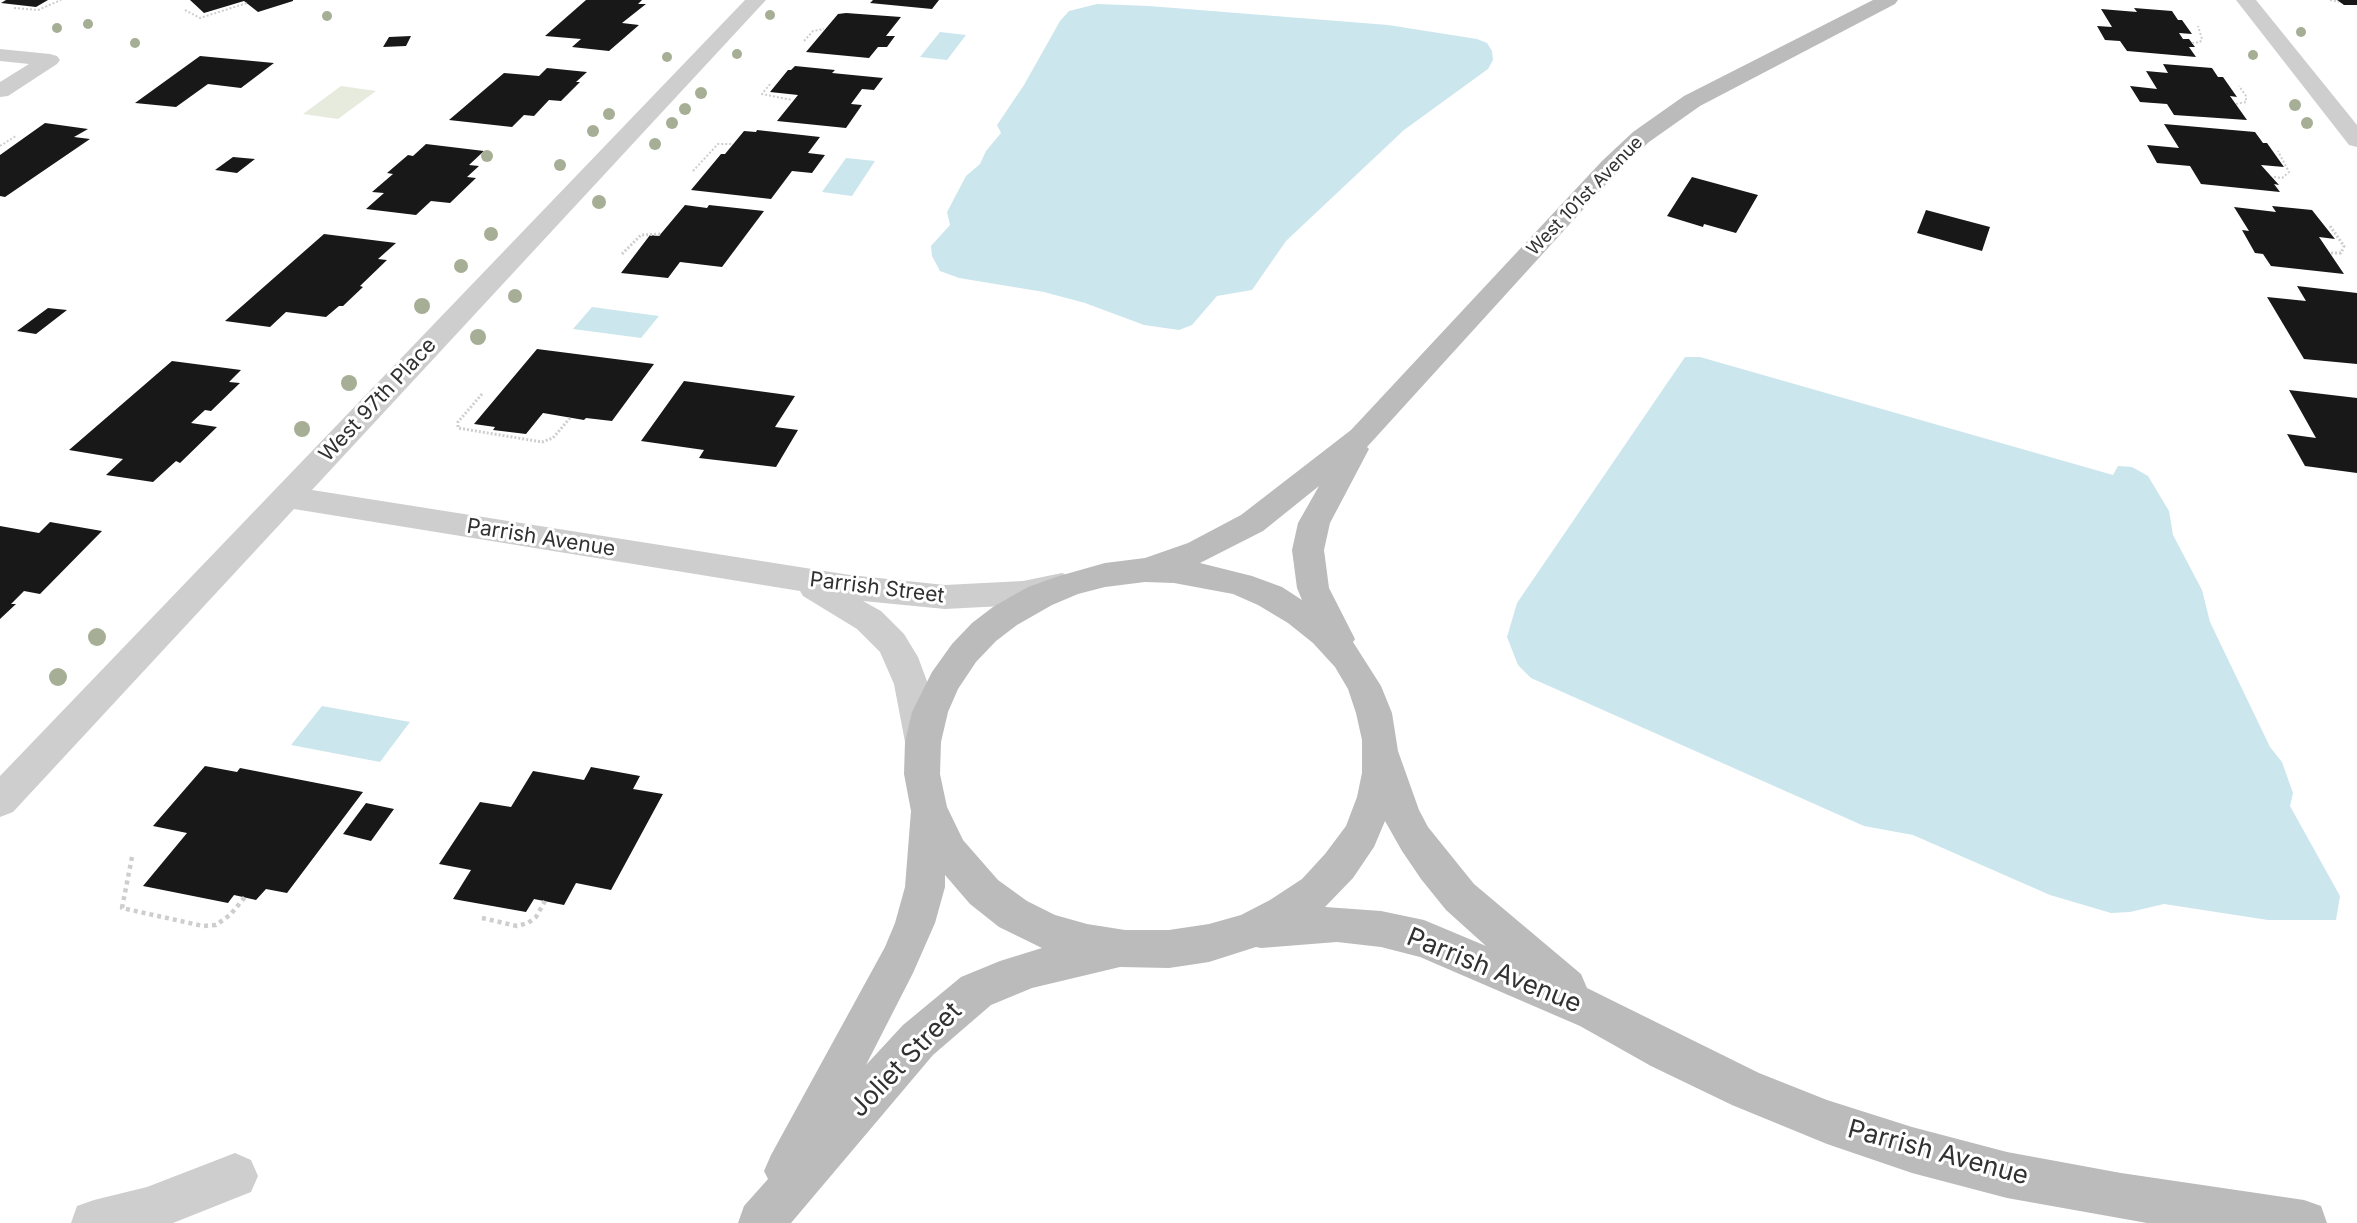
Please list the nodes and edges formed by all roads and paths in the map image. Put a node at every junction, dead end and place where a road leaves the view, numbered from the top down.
1 (61, 0) edge
2 (756, 0) edge
3 (1888, 0) edge
4 (2246, 0) edge
5 (2331, 0) edge
6 (2339, 2) dead end
7 (247, 3) dead end
8 (14, 8) dead end
9 (185, 10) dead end
10 (2198, 26) dead end
11 (824, 29) dead end
12 (804, 41) dead end
13 (2192, 43) dead end
14 (0, 55) edge
15 (770, 84) dead end
16 (2240, 86) dead end
17 (0, 91) edge
18 (792, 100) dead end
19 (2236, 104) dead end
20 (16, 136) dead end
21 (2357, 140) edge
22 (732, 144) dead end
23 (0, 147) edge
24 (2278, 151) dead end
25 (693, 171) dead end
26 (2274, 177) dead end
27 (2331, 225) dead end
28 (660, 234) dead end
29 (2330, 253) dead end
30 (622, 254) dead end
31 (482, 394) dead end
32 (570, 418) dead end
33 (1361, 437) junction
34 (286, 497) junction
35 (1145, 570) junction
36 (796, 578) junction
37 (1070, 584) junction
38 (1347, 658) junction
39 (1380, 740) junction
40 (923, 742) junction
41 (0, 801) edge
42 (928, 807) junction
43 (132, 857) dead end
44 (245, 897) dead end
45 (545, 901) dead end
46 (482, 918) dead end
47 (1249, 931) junction
48 (1125, 950) junction
49 (1595, 1012) junction
50 (235, 1176) dead end
51 (94, 1223) edge
52 (760, 1223) edge
53 (2304, 1223) edge

1 - 8 path
2 - 34 street, West 97th Place
3 - 33 street, West 101st Avenue
4 - 21 street
5 - 6 path
7 - 9 path
10 - 13 path
11 - 12 path
14 - 17 street
15 - 18 path
16 - 19 path
20 - 23 path
22 - 25 path
24 - 26 path
27 - 29 path
28 - 30 path
31 - 32 path
33 - 35 street, West 101st Avenue
33 - 38 street, West 101st Avenue
34 - 36 street, Parrish Avenue
34 - 41 street, West 97th Place
35 - 37 street, Parrish Avenue
35 - 38 street, Parrish Avenue
36 - 37 street, Parrish Street
36 - 40 street, Parrish Street
37 - 40 street, Parrish Avenue
38 - 39 street, Parrish Avenue
39 - 47 street, Parrish Avenue
39 - 49 street, Parrish Avenue
40 - 42 street, Parrish Avenue
42 - 48 street, Parrish Avenue
42 - 52 street, Joliet Street
43 - 44 path
45 - 46 path
47 - 48 street, Parrish Avenue
47 - 49 street, Parrish Avenue
48 - 52 street, Joliet Street
49 - 53 street, Parrish Avenue
50 - 51 street

